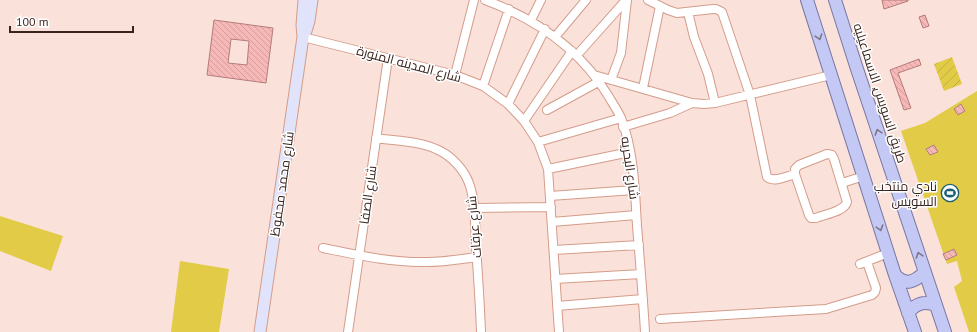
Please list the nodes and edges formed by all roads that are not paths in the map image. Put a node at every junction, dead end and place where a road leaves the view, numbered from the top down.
1 (304, 0) edge
2 (312, 0) edge
3 (474, 0) edge
4 (485, 0) edge
5 (541, 0) edge
6 (586, 0) edge
7 (627, 0) edge
8 (648, 0) edge
9 (807, 0) edge
10 (835, 0) edge
11 (507, 6) edge
12 (660, 6) junction
13 (688, 12) junction
14 (531, 20) junction
15 (545, 30) junction
16 (303, 37) junction
17 (555, 37) junction
18 (575, 53) junction
19 (388, 58) junction
20 (456, 75) junction
21 (594, 75) junction
22 (831, 75) junction
23 (612, 80) junction
24 (600, 81) junction
25 (483, 86) junction
26 (643, 88) junction
27 (750, 95) junction
28 (692, 103) junction
29 (715, 103) junction
30 (508, 104) junction
31 (546, 110) dead end
32 (621, 118) junction
33 (524, 121) junction
34 (624, 127) junction
35 (376, 138) junction
36 (538, 142) junction
37 (630, 152) junction
38 (548, 169) junction
39 (795, 174) junction
40 (864, 176) junction
41 (842, 183) junction
42 (634, 190) junction
43 (550, 196) junction
44 (551, 207) junction
45 (474, 208) junction
46 (636, 215) junction
47 (552, 222) junction
48 (638, 245) junction
49 (323, 248) dead end
50 (554, 250) junction
51 (888, 253) junction
52 (359, 256) junction
53 (477, 258) junction
54 (924, 273) junction
55 (641, 274) junction
56 (895, 276) junction
57 (555, 279) junction
58 (643, 299) junction
59 (936, 305) junction
60 (557, 306) junction
61 (908, 313) junction
62 (660, 319) dead end
63 (260, 332) edge
64 (348, 332) edge
65 (481, 332) edge
66 (559, 332) edge
67 (645, 332) edge
68 (915, 332) edge
69 (945, 332) edge

1 - 16 street, شارع محمد محفوظ
2 - 16 street, شارع محمد محفوظ
3 - 20 street
4 - 11 street, شارع البحريه
5 - 14 street
6 - 17 street
7 - 18 street
7 - 23 street
8 - 12 street
9 -> 22 main road
54 -> 10 main road, طريق السويس, الاسماعيليه
11 - 14 street, شارع البحريه
11 - 25 street
12 - 13 street
12 - 26 street
13 - 27 street
13 - 29 street
14 - 15 street, شارع البحريه
15 - 17 street, شارع البحريه
15 - 30 street
16 - 19 street, شارع المدينه المنورة
16 - 63 street, شارع محمد محفوظ
17 - 18 street, شارع البحريه
18 - 21 street, شارع البحريه
18 - 33 street
19 - 20 street, شارع المدينه المنورة
19 - 35 street, شارع الصفا
20 - 25 street, شارع المدينه المنورة
21 - 23 street
21 - 24 street, شارع البحريه
22 - 27 street
22 - 40 main road
23 - 26 street
24 - 31 street
24 - 32 street, شارع البحريه
25 - 30 street, شارع المدينه المنورة
26 - 28 street
27 - 29 street
27 - 39 street
28 - 29 street
28 - 34 street
30 - 33 street, شارع المدينه المنورة
32 - 34 street, شارع البحريه
32 - 36 street
33 - 36 street, شارع المدينه المنورة
34 - 37 street, شارع البحريه
35 - 45 street, شارع عرفات
35 - 52 street, شارع الصفا
36 - 38 street, شارع المدينه المنورة
37 - 38 street
37 - 42 street, شارع البحريه
38 - 43 street, شارع المدينه المنورة
39 - 41 street
39 - 41 street
40 - 41 street
40 -> 51 main road
42 - 43 street
42 - 46 street, شارع البحريه
43 - 44 street, شارع المدينه المنورة
44 - 45 street
44 - 47 street, شارع المدينه المنورة
45 - 53 street, شارع عرفات
46 - 47 street
46 - 48 street, شارع البحريه
47 - 50 street, شارع المدينه المنورة
48 - 50 street
48 - 55 street, شارع البحريه
49 - 52 street
50 - 57 street, شارع المدينه المنورة
51 - 56 main road
51 - 62 street
52 - 53 street
52 - 64 street, شارع الصفا
53 - 65 street, شارع عرفات
54 - 56 main road
54 - 59 main road, طريق السويس, الاسماعيليه
55 - 57 street
55 - 58 street, شارع البحريه
56 - 61 main road
57 - 60 street, شارع المدينه المنورة
58 - 60 street
58 - 67 street, شارع البحريه
59 - 61 main road
59 - 69 main road, طريق السويس, الاسماعيليه
60 - 66 street, شارع المدينه المنورة
61 - 68 main road

